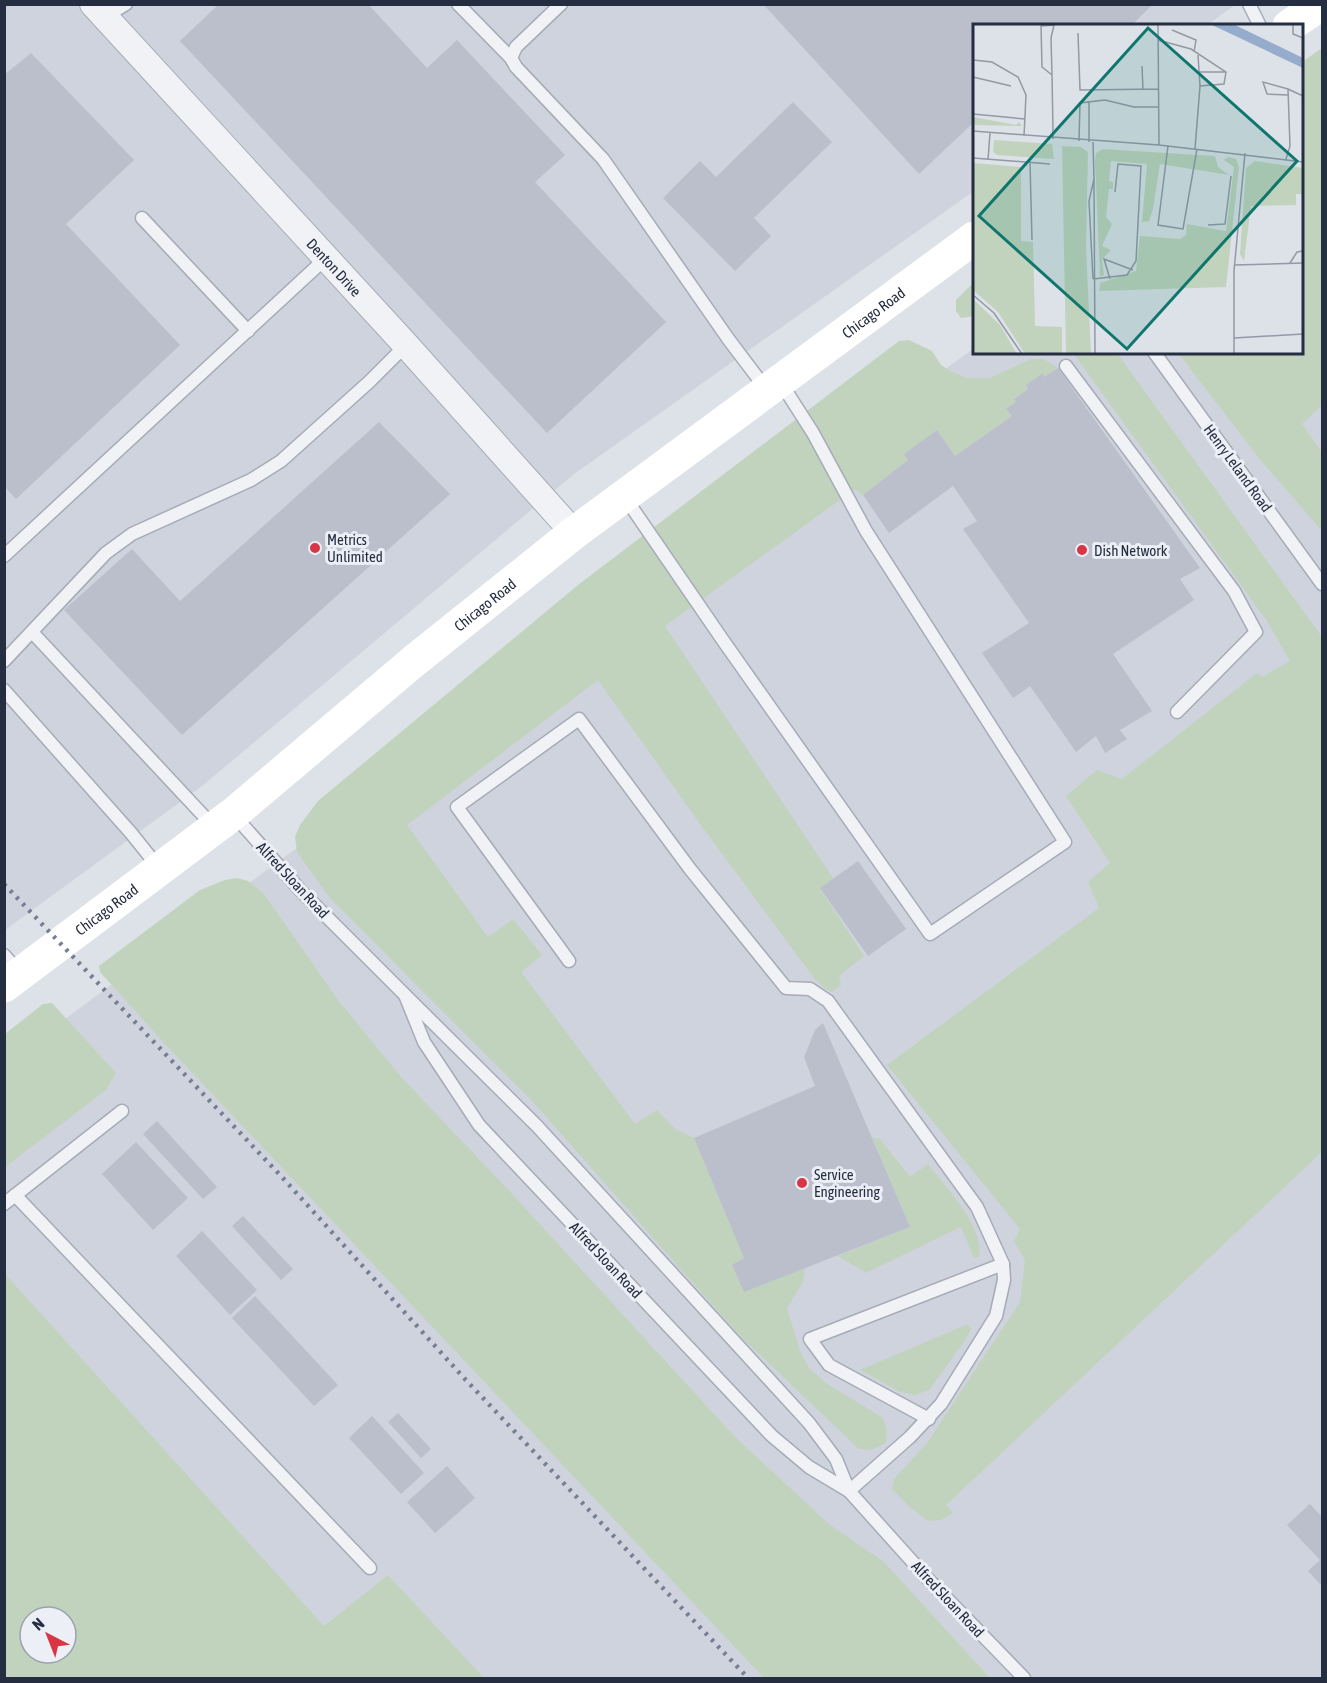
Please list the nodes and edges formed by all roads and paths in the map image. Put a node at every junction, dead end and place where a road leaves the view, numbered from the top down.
1 (458, 4) edge
2 (561, 4) edge
3 (1250, 4) edge
4 (1321, 4) edge
5 (108, 9) edge
6 (1259, 24) edge
7 (1292, 24) edge
8 (512, 58) junction
9 (142, 218) dead end
10 (973, 239) edge
11 (326, 258) junction
12 (248, 331) junction
13 (406, 345) junction
14 (1155, 354) edge
15 (1066, 366) dead end
16 (774, 387) junction
17 (624, 496) junction
18 (574, 533) junction
19 (4, 556) edge
20 (1323, 584) edge
21 (32, 632) junction
22 (4, 661) edge
23 (4, 690) edge
24 (1177, 712) dead end
25 (224, 821) junction
26 (161, 870) junction
27 (569, 961) dead end
28 (10, 972) edge
29 (405, 995) junction
30 (122, 1111) dead end
31 (15, 1195) junction
32 (4, 1204) edge
33 (1003, 1264) junction
34 (929, 1419) junction
35 (849, 1491) junction
36 (370, 1569) dead end
37 (1024, 1678) edge

1 - 8 lane
2 - 8 lane
3 - 6 lane
4 - 7 main road
5 - 11 street, Denton Drive
8 - 16 lane
9 - 12 lane
10 - 16 main road, Chicago Road
11 - 12 lane
11 - 13 street, Denton Drive
12 - 19 lane
13 - 18 street, Denton Drive
13 - 21 lane
14 - 20 lane, Henry Leland Road
15 - 24 lane
16 - 17 main road, Chicago Road
16 - 17 lane
17 - 18 main road, Chicago Road
18 - 25 main road, Chicago Road
21 - 22 lane
21 - 25 lane, Alfred Sloan Road
23 - 26 lane
25 - 26 main road, Chicago Road
25 - 29 lane, Alfred Sloan Road
26 - 28 main road, Chicago Road
27 - 33 lane
29 - 35 lane, Alfred Sloan Road
29 - 35 lane, Alfred Sloan Road
30 - 31 lane
31 - 32 lane
31 - 36 lane
33 - 34 lane
33 - 34 lane
34 - 35 lane
35 - 37 lane, Alfred Sloan Road

